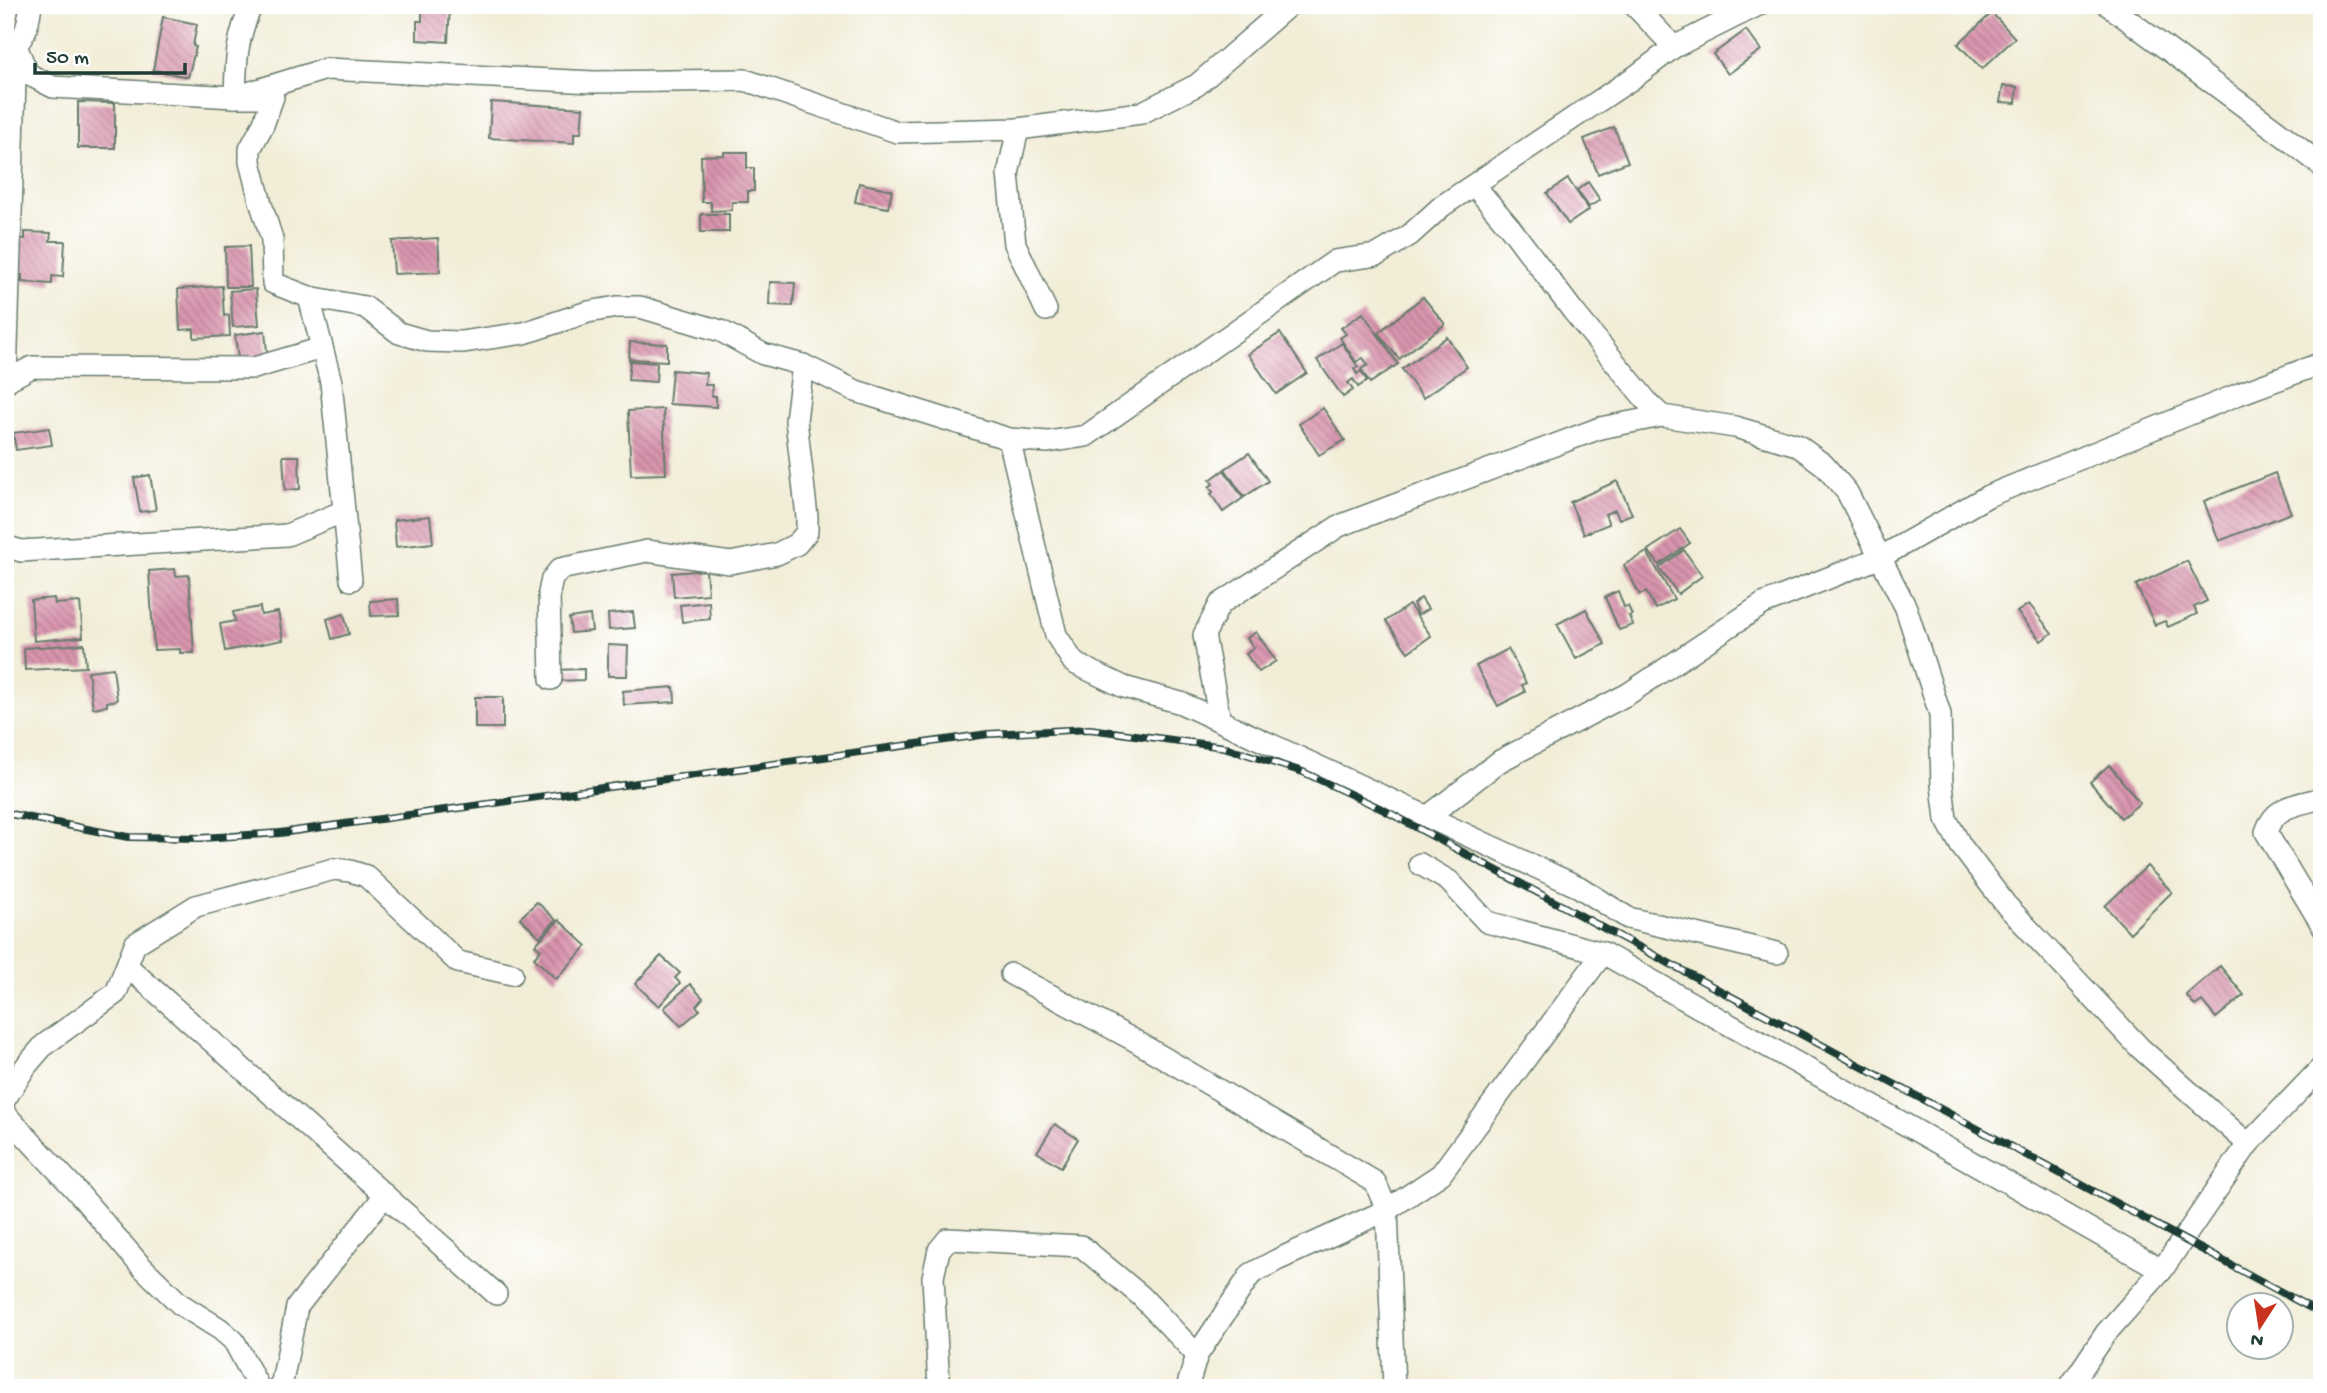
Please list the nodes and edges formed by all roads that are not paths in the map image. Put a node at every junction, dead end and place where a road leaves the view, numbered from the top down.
1 (31, 5) edge
2 (252, 5) edge
3 (1289, 5) edge
4 (1634, 5) edge
5 (1758, 5) edge
6 (2108, 5) edge
7 (1674, 47) junction
8 (11, 48) edge
9 (235, 97) junction
10 (1018, 129) junction
11 (2322, 166) edge
12 (1474, 185) junction
13 (309, 297) junction
14 (1046, 310) dead end
15 (322, 348) junction
16 (2322, 363) edge
17 (803, 365) junction
18 (6, 383) edge
19 (1662, 416) junction
20 (1009, 439) junction
21 (344, 511) junction
22 (5, 546) edge
23 (1881, 557) junction
24 (351, 580) dead end
25 (551, 679) dead end
26 (1220, 721) junction
27 (2322, 798) edge
28 (1427, 817) junction
29 (1420, 864) dead end
30 (2322, 925) edge
31 (1603, 953) junction
32 (1777, 953) dead end
33 (127, 966) junction
34 (512, 974) dead end
35 (1011, 974) dead end
36 (2322, 1067) edge
37 (5, 1099) edge
38 (5, 1114) edge
39 (2248, 1144) junction
40 (385, 1195) junction
41 (1387, 1210) junction
42 (2162, 1270) junction
43 (496, 1294) dead end
44 (1197, 1355) junction
45 (259, 1388) edge
46 (278, 1388) edge
47 (940, 1388) edge
48 (1187, 1388) edge
49 (1394, 1388) edge
50 (2069, 1388) edge

1 - 8 street
2 - 9 street
3 - 10 street
4 - 7 street
5 - 7 street
6 - 11 street
7 - 12 street
8 - 9 street
8 - 18 street
9 - 10 street
9 - 13 street
10 - 14 street
12 - 19 street
12 - 20 street
13 - 15 street
13 - 17 street
15 - 18 street
15 - 21 street
16 - 23 street
17 - 20 street
17 - 25 street
19 - 23 street
19 - 26 street
20 - 26 street
21 - 22 street
21 - 24 street
23 - 28 street
23 - 39 street
26 - 28 street
27 - 30 street
28 - 32 street
29 - 31 street
31 - 41 street
31 - 42 street
33 - 34 street
33 - 37 street
33 - 40 street
35 - 41 street
36 - 39 street
38 - 45 street
39 - 42 street
40 - 43 street
40 - 46 street
41 - 44 street
41 - 49 street
42 - 50 street
44 - 47 street
44 - 48 street

